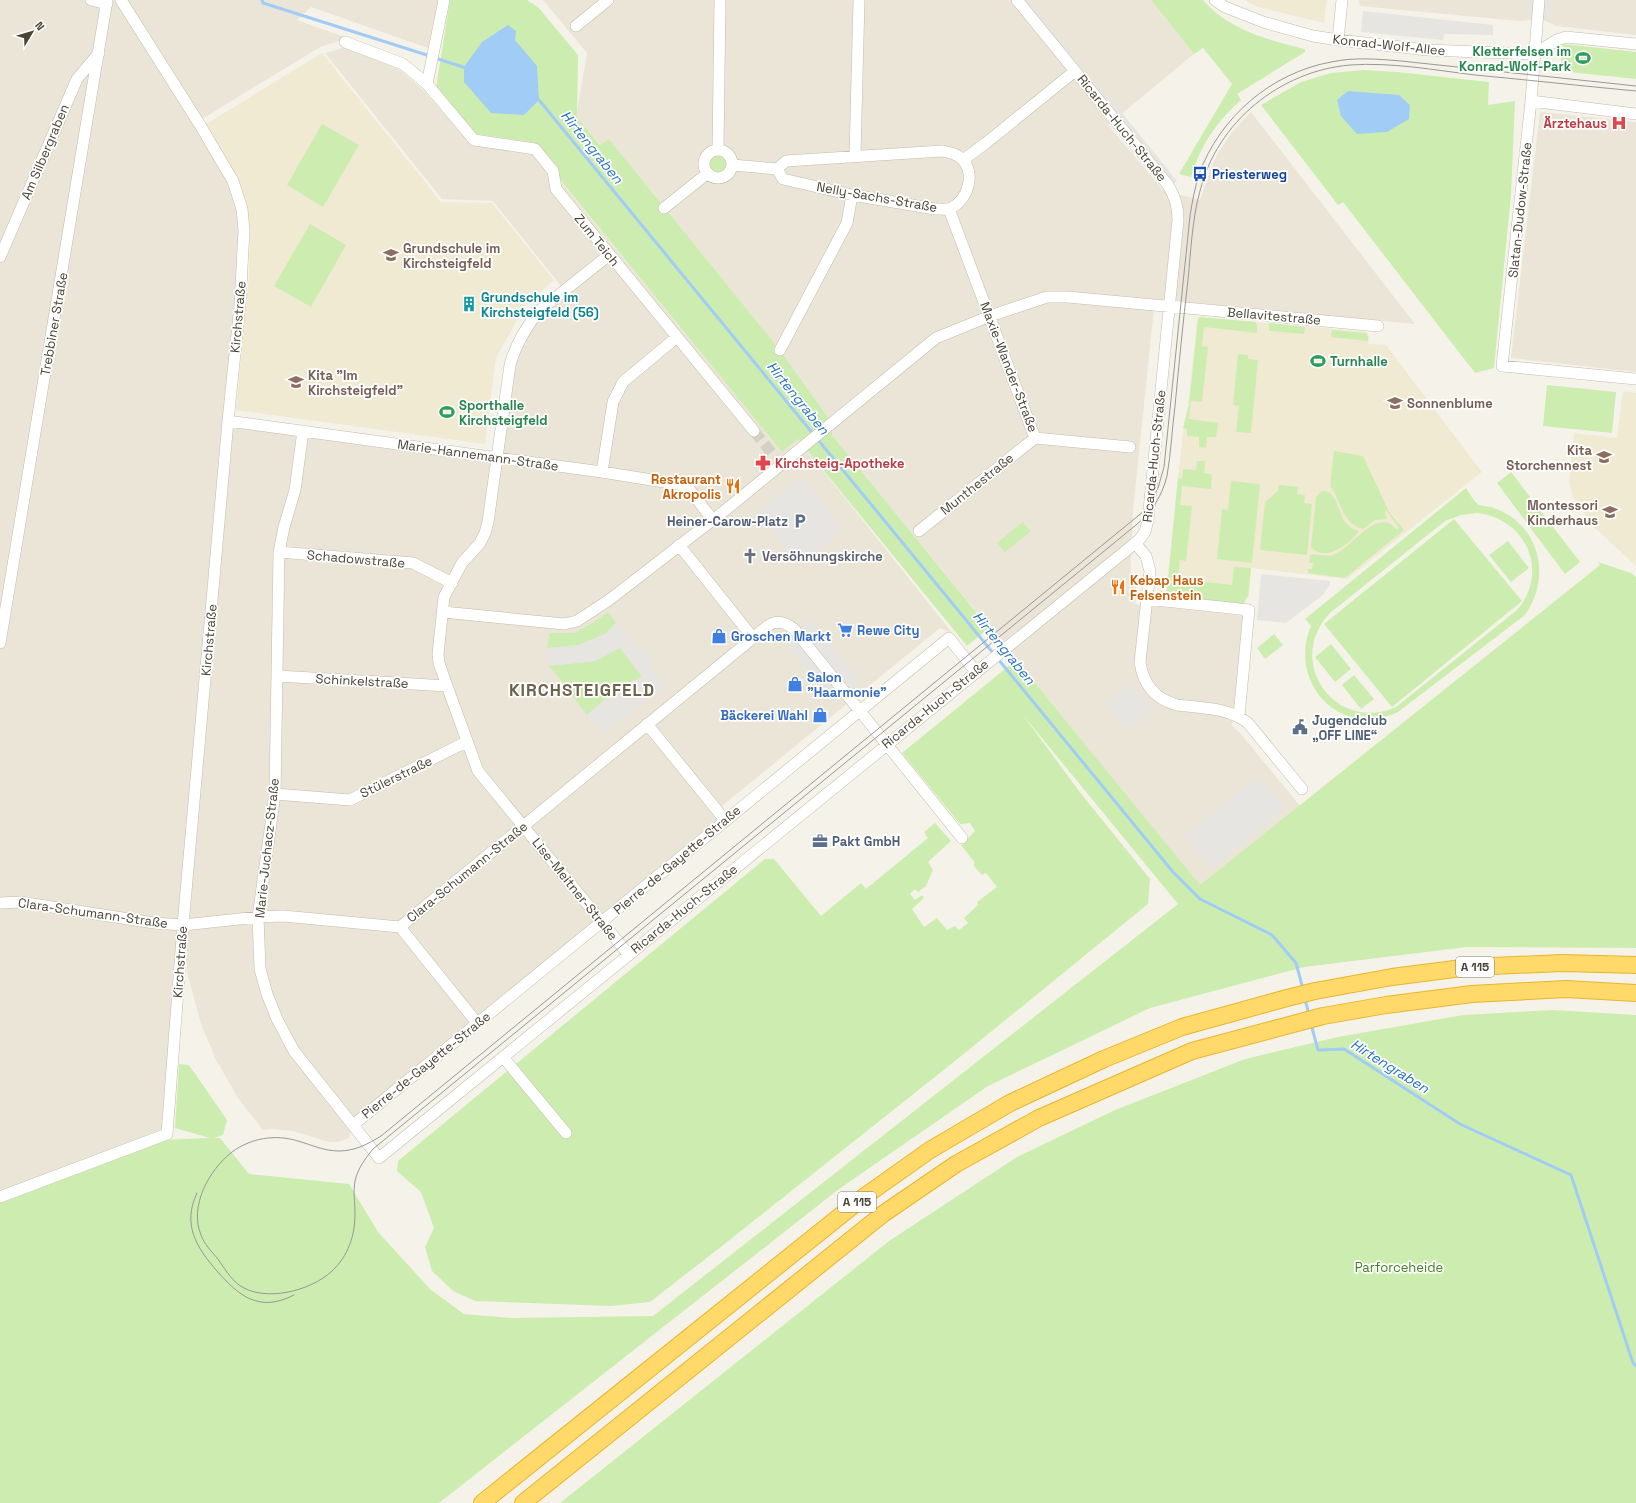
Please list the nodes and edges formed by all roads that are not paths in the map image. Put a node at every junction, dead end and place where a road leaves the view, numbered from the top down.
1 (91, 0) edge
2 (121, 0) edge
3 (444, 0) edge
4 (608, 0) edge
5 (720, 0) edge
6 (859, 0) edge
7 (1017, 0) edge
8 (1215, 0) edge
9 (1342, 0) edge
10 (1539, 0) edge
11 (107, 2) edge
12 (576, 26) dead end
13 (1338, 40) junction
14 (345, 42) dead end
15 (1636, 44) edge
16 (99, 52) junction
17 (1534, 54) junction
18 (1075, 71) junction
19 (427, 84) junction
20 (1531, 101) junction
21 (1636, 114) edge
22 (718, 150) junction
23 (855, 156) junction
24 (963, 160) junction
25 (732, 164) junction
26 (777, 169) junction
27 (708, 173) junction
28 (852, 195) junction
29 (664, 208) dead end
30 (949, 209) junction
31 (609, 255) junction
32 (0, 257) edge
33 (1170, 307) junction
34 (990, 316) junction
35 (1378, 326) dead end
36 (677, 337) junction
37 (780, 350) dead end
38 (1636, 379) edge
39 (228, 421) junction
40 (303, 431) junction
41 (754, 431) tunnel mouth
42 (1035, 438) junction
43 (1130, 447) dead end
44 (497, 459) junction
45 (602, 472) junction
46 (712, 519) junction
47 (919, 531) dead end
48 (1135, 543) junction
49 (680, 545) junction
50 (280, 552) junction
51 (452, 583) junction
52 (1146, 599) junction
53 (443, 612) junction
54 (753, 638) junction
55 (0, 643) edge
56 (976, 672) junction
57 (278, 676) junction
58 (447, 686) junction
59 (860, 710) junction
60 (1239, 716) junction
61 (647, 724) junction
62 (466, 742) junction
63 (887, 744) junction
64 (1302, 789) dead end
65 (275, 794) junction
66 (725, 820) junction
67 (524, 826) junction
68 (962, 838) dead end
69 (0, 903) edge
70 (258, 917) junction
71 (602, 922) junction
72 (183, 925) junction
73 (400, 927) junction
74 (629, 955) junction
75 (1636, 965) edge
76 (1636, 993) edge
77 (477, 1023) junction
78 (503, 1057) junction
79 (353, 1124) junction
80 (566, 1133) dead end
81 (380, 1158) joint
82 (0, 1197) edge
83 (482, 1503) edge
84 (523, 1503) edge

1 - 11 street, Trebbiner Straße
2 - 39 street, Kirchstraße
3 - 19 street
4 - 12 street
5 - 22 street
6 - 23 street
7 - 18 street, Ricarda-Huch-Straße
8 - 13 street, Konrad-Wolf-Allee
9 - 13 street
10 - 17 street, Slatan-Dudow-Straße
11 - 16 street, Trebbiner Straße
13 - 17 street, Konrad-Wolf-Allee
14 - 19 street, Zum Teich
15 - 17 street
16 - 32 street, Am Silbergraben
16 - 55 street, Trebbiner Straße
17 - 20 street, Slatan-Dudow-Straße
18 - 24 street
18 - 33 street, Ricarda-Huch-Straße
19 - 31 street, Zum Teich
20 - 21 street
20 - 38 street, Slatan-Dudow-Straße
22 - 25 street
22 - 27 street
23 - 24 street
23 - 26 street
24 - 30 street, Nelly-Sachs-Straße
25 - 26 street
25 - 27 street
26 - 28 street, Nelly-Sachs-Straße
27 - 29 street
28 - 30 street, Nelly-Sachs-Straße
28 - 37 street
30 - 34 street, Maxie-Wander-Straße
31 - 36 street, Zum Teich
31 - 44 street, Lise-Meitner-Straße
33 - 34 street, Bellavitestraße
33 - 35 street, Bellavitestraße
33 - 48 street, Ricarda-Huch-Straße
34 - 42 street, Maxie-Wander-Straße
34 - 46 street, Bellavitestraße
36 - 41 street, Zum Teich
36 - 45 street
39 - 40 street, Marie-Hannemann-Straße
39 - 72 street, Kirchstraße
40 - 44 street, Marie-Hannemann-Straße
40 - 50 street, Marie-Juchacz-Straße
42 - 43 street, Maxie-Wander-Straße
42 - 47 street, Munthestraße
44 - 45 street, Marie-Hannemann-Straße
44 - 51 street, Lise-Meitner-Straße
45 - 46 street, Marie-Hannemann-Straße
46 - 49 street, Bellavitestraße
48 - 52 street
48 - 56 street, Ricarda-Huch-Straße
49 - 53 street, Bellavitestraße
49 - 54 street
50 - 51 street, Schadowstraße
50 - 57 street, Marie-Juchacz-Straße
51 - 53 street, Lise-Meitner-Straße
52 - 60 street
52 - 60 street
53 - 58 street, Lise-Meitner-Straße
54 - 59 street, Clara-Schumann-Straße
54 - 61 street, Clara-Schumann-Straße
56 - 59 street, Pierre-de-Gayette-Straße
56 - 63 street, Ricarda-Huch-Straße
57 - 58 street, Schinkelstraße
57 - 65 street, Marie-Juchacz-Straße
58 - 62 street, Lise-Meitner-Straße
59 - 63 street
59 - 66 street, Pierre-de-Gayette-Straße
60 - 64 street
61 - 66 street
61 - 67 street, Clara-Schumann-Straße
62 - 65 street, Stülerstraße
62 - 67 street, Lise-Meitner-Straße
63 - 68 street
63 - 74 street, Ricarda-Huch-Straße
65 - 70 street, Marie-Juchacz-Straße
66 - 71 street, Pierre-de-Gayette-Straße
67 - 71 street, Lise-Meitner-Straße
67 - 73 street, Clara-Schumann-Straße
69 - 72 street, Clara-Schumann-Straße
70 - 72 street, Clara-Schumann-Straße
70 - 73 street, Clara-Schumann-Straße
70 - 79 street, Marie-Juchacz-Straße
71 - 74 street, Lise-Meitner-Straße
71 - 77 street, Pierre-de-Gayette-Straße
72 - 82 street, Kirchstraße
73 - 77 street
74 - 78 street, Ricarda-Huch-Straße
75 - 83 highway, A 115
76 - 84 highway, A 115
77 - 79 street, Pierre-de-Gayette-Straße
78 - 80 street
78 - 81 street, Ricarda-Huch-Straße
79 - 81 street, Marie-Juchacz-Straße

